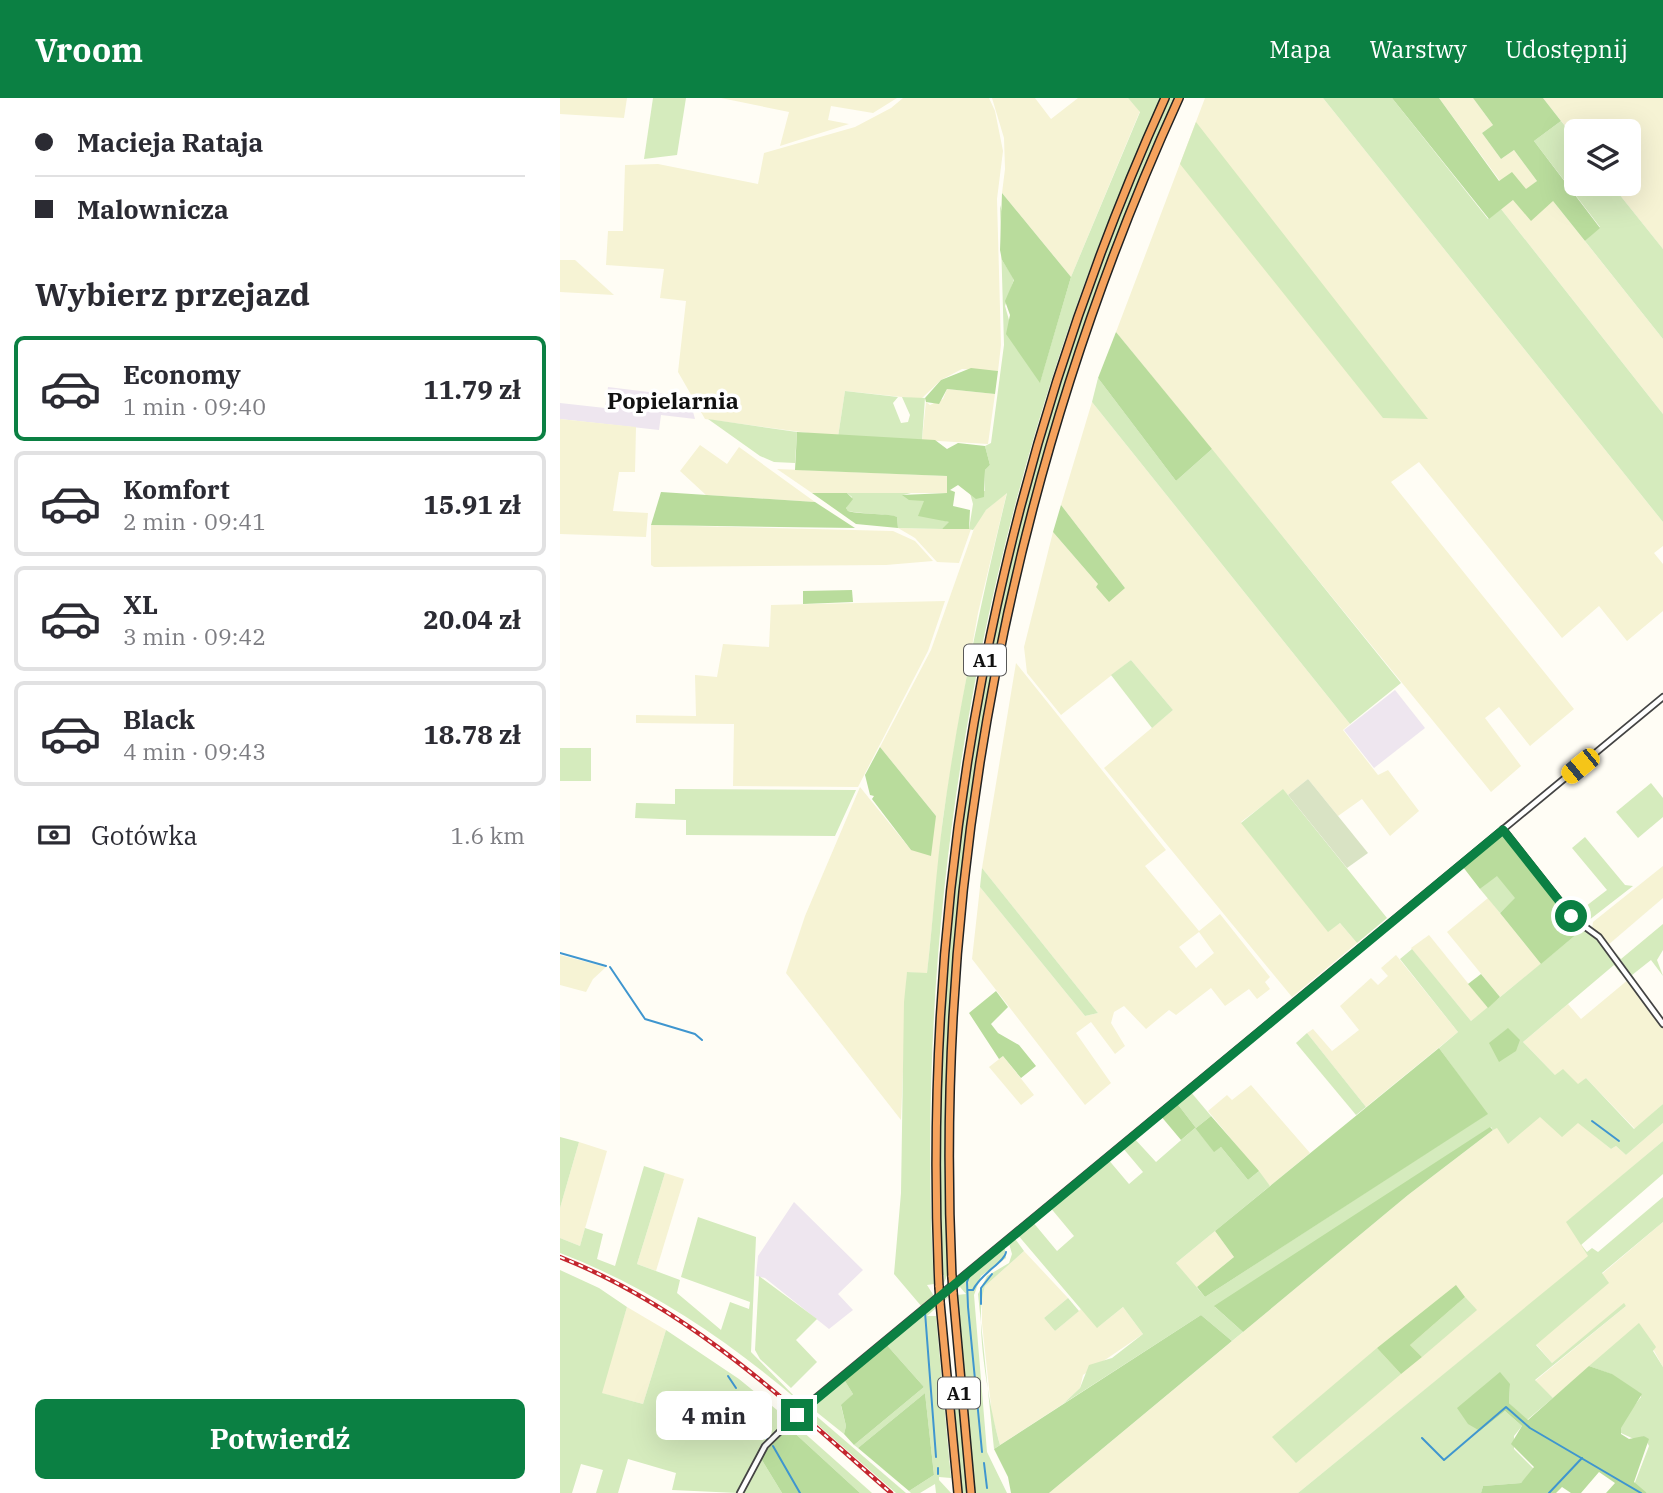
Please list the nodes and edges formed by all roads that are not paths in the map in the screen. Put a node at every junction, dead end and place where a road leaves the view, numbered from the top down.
1 (1165, 98) edge
2 (1179, 98) edge
3 (1663, 697) edge
4 (1503, 830) junction
5 (1663, 1024) edge
6 (740, 1493) edge
7 (958, 1493) edge
8 (971, 1493) edge

1 - 7 highway, A1, bridge
2 - 8 highway, A1, bridge
3 - 4 street
4 - 5 street
4 - 6 street

